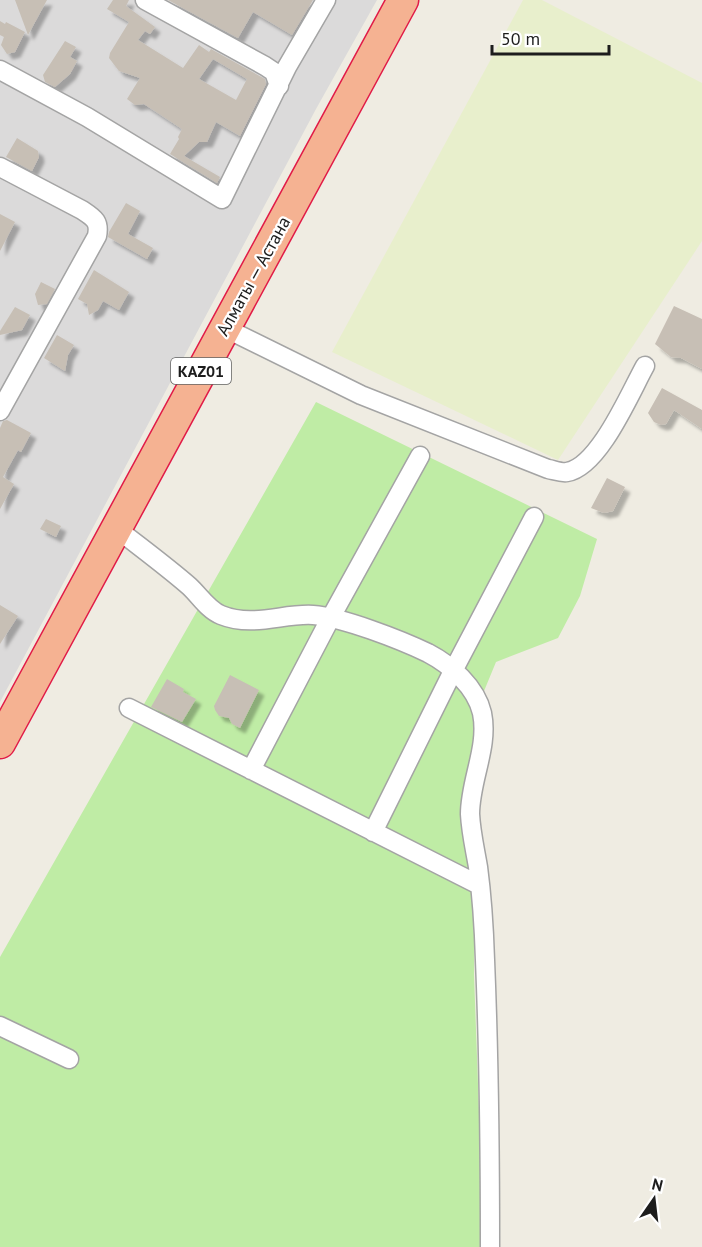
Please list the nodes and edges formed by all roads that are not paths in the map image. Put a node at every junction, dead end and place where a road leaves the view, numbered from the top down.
1 (145, 0) edge
2 (326, 0) edge
3 (403, 0) edge
4 (0, 70) edge
5 (279, 86) junction
6 (0, 167) edge
7 (225, 328) junction
8 (645, 366) dead end
9 (0, 411) edge
10 (420, 456) dead end
11 (534, 517) dead end
12 (116, 528) junction
13 (330, 619) junction
14 (453, 671) junction
15 (129, 708) dead end
16 (0, 743) edge
17 (250, 771) junction
18 (373, 832) junction
19 (479, 885) junction
20 (0, 1026) edge
21 (69, 1059) dead end
22 (490, 1247) edge

1 - 5 street
2 - 5 street
3 - 7 highway, Алматы — Астана / KАZ01
4 - 5 street
6 - 9 street
7 - 8 street
7 - 12 highway, Алматы — Астана / KАZ01
10 - 13 street
11 - 14 street
12 - 13 street
12 - 16 highway, Алматы — Астана / KАZ01
13 - 14 street
13 - 17 street
14 - 18 street
14 - 19 street
15 - 17 street
17 - 18 street
18 - 19 street
19 - 22 street
20 - 21 street

